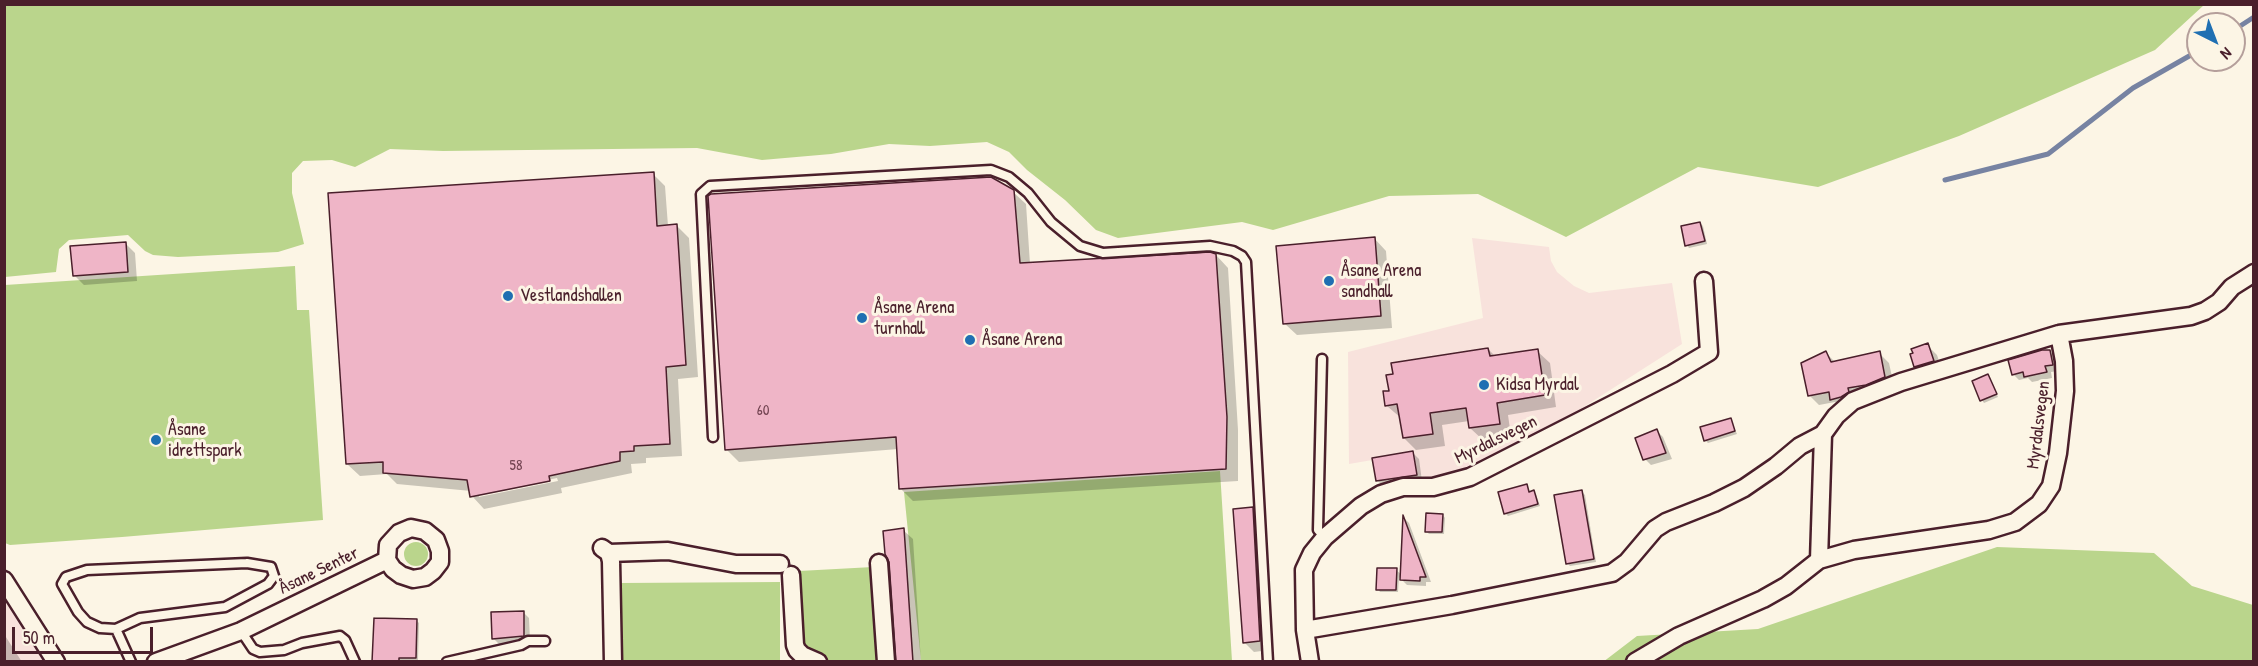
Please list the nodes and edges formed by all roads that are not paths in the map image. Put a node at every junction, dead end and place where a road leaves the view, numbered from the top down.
1 (2253, 273) edge
2 (1704, 281) dead end
3 (2059, 334) junction
4 (1322, 360) dead end
5 (1823, 434) junction
6 (713, 437) dead end
7 (1325, 537) junction
8 (387, 560) dead end
9 (1819, 560) junction
10 (879, 563) dead end
11 (4, 580) edge
12 (116, 629) junction
13 (241, 630) junction
14 (1305, 630) junction
15 (545, 641) dead end
16 (56, 662) edge
17 (131, 662) edge
18 (156, 662) edge
19 (355, 662) edge
20 (447, 662) edge
21 (613, 662) edge
22 (818, 662) edge
23 (886, 662) edge
24 (1268, 662) edge
25 (1310, 662) edge
26 (1635, 662) edge

1 - 3 street
2 - 7 street, Myrdalsvegen
3 - 5 street
3 - 9 street, Myrdalsvegen
4 - 7 lane
5 - 9 street
5 - 14 street
6 - 24 lane
7 - 14 street, Myrdalsvegen
8 - 13 street, Åsane Senter
9 - 26 street, Myrdalsvegen
10 - 23 street
11 - 16 street
12 - 12 lane
12 - 17 lane
13 - 18 street, Åsane Senter
13 - 19 lane
14 - 25 street, Myrdalsvegen
15 - 20 lane
21 - 22 street

